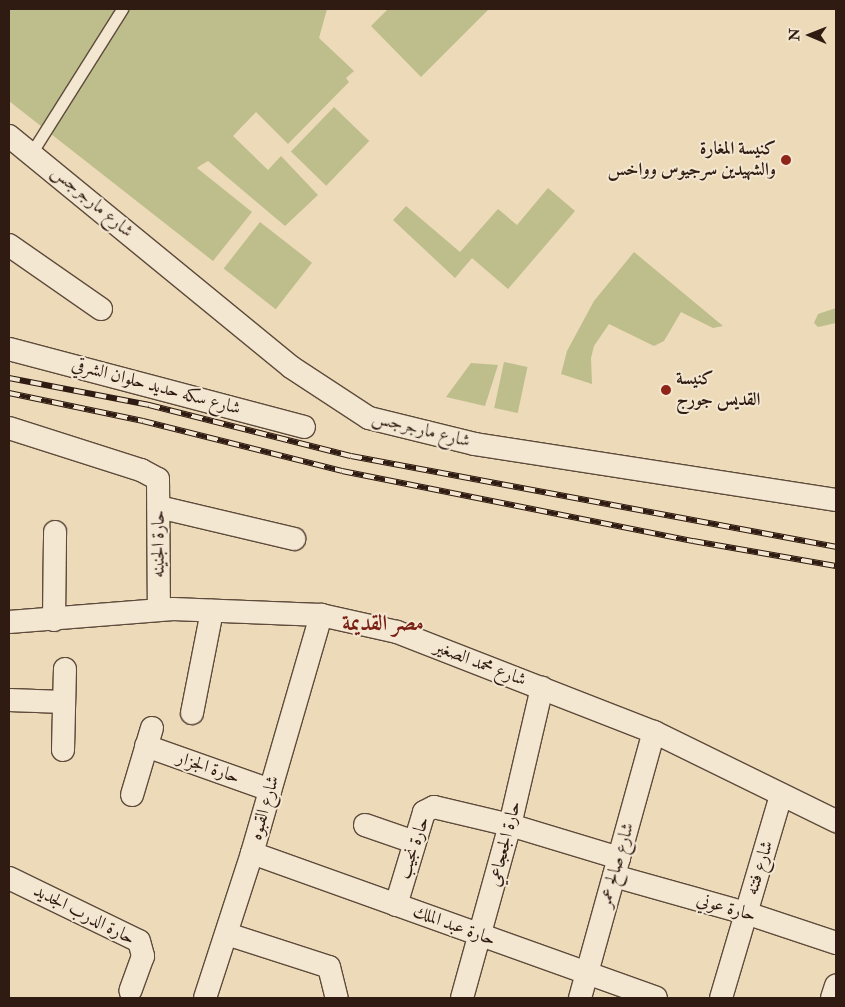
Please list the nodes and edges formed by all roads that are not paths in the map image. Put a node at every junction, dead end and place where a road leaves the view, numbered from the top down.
1 (122, 9) edge
2 (9, 136) edge
3 (32, 152) junction
4 (9, 245) edge
5 (101, 309) dead end
6 (9, 348) edge
7 (304, 427) dead end
8 (9, 428) edge
9 (836, 500) edge
10 (159, 508) junction
11 (55, 532) dead end
12 (294, 539) dead end
13 (159, 609) junction
14 (212, 611) junction
15 (321, 616) junction
16 (54, 620) junction
17 (9, 622) edge
18 (64, 669) dead end
19 (542, 688) junction
20 (9, 700) edge
21 (64, 702) junction
22 (192, 713) dead end
23 (654, 732) junction
24 (63, 750) dead end
25 (270, 790) junction
26 (132, 795) dead end
27 (781, 795) junction
28 (836, 821) edge
29 (365, 825) dead end
30 (510, 825) junction
31 (414, 842) junction
32 (252, 853) junction
33 (617, 867) junction
34 (9, 878) edge
35 (396, 905) junction
36 (746, 913) junction
37 (226, 934) junction
38 (481, 935) junction
39 (836, 944) edge
40 (587, 973) junction
41 (836, 986) edge
42 (130, 991) dead end
43 (204, 998) edge
44 (337, 998) edge
45 (462, 998) edge
46 (580, 998) edge
47 (656, 998) edge
48 (721, 998) edge
49 (832, 998) edge

1 - 3 lane
2 - 3 street, شارع مارجرجس
3 - 9 street, شارع مارجرجس
4 - 5 street
6 - 7 street, شارع سكه حديد حلوان الشرقي
8 - 10 street, حارة الجنينه
10 - 12 street
10 - 13 street, حارة الجنينه
11 - 16 street
13 - 14 street, شارع محمد الصغير
13 - 16 street, شارع محمد الصغير
14 - 15 street, شارع محمد الصغير
14 - 22 street
15 - 19 street, شارع محمد الصغير
15 - 25 street, شارع القبوه
16 - 17 street, شارع محمد الصغير
18 - 21 street
19 - 23 street, شارع محمد الصغير
19 - 30 street, حارة الجعجاعي
20 - 21 street
21 - 24 street
23 - 27 street, شارع محمد الصغير
23 - 33 street, شارع صالح عمر
25 - 26 street, حارة الجزار
25 - 32 street, شارع القبوه
27 - 28 street, شارع محمد الصغير
27 - 36 street, شارع فتنه
29 - 31 street
30 - 31 street, حارة نجيب
30 - 33 street, حارة نجيب
30 - 38 street, حارة الجعجاعي
31 - 35 street, حارة نجيب
32 - 35 street, حارة عبد الملك
32 - 37 street, شارع القبوه
33 - 36 street, حارة عوني
33 - 40 street, شارع صالح عمر
34 - 42 street, حارة الدرب الجديد
35 - 38 street, حارة عبد الملك
36 - 39 street, حارة عوني
36 - 48 street, شارع فتنه
37 - 43 street, شارع القبوه
37 - 44 street
38 - 40 street, حارة عبد الملك
38 - 45 street, حارة الجعجاعي
40 - 46 street, شارع صالح عمر
40 - 47 street, حارة عبد الملك
41 - 49 street

